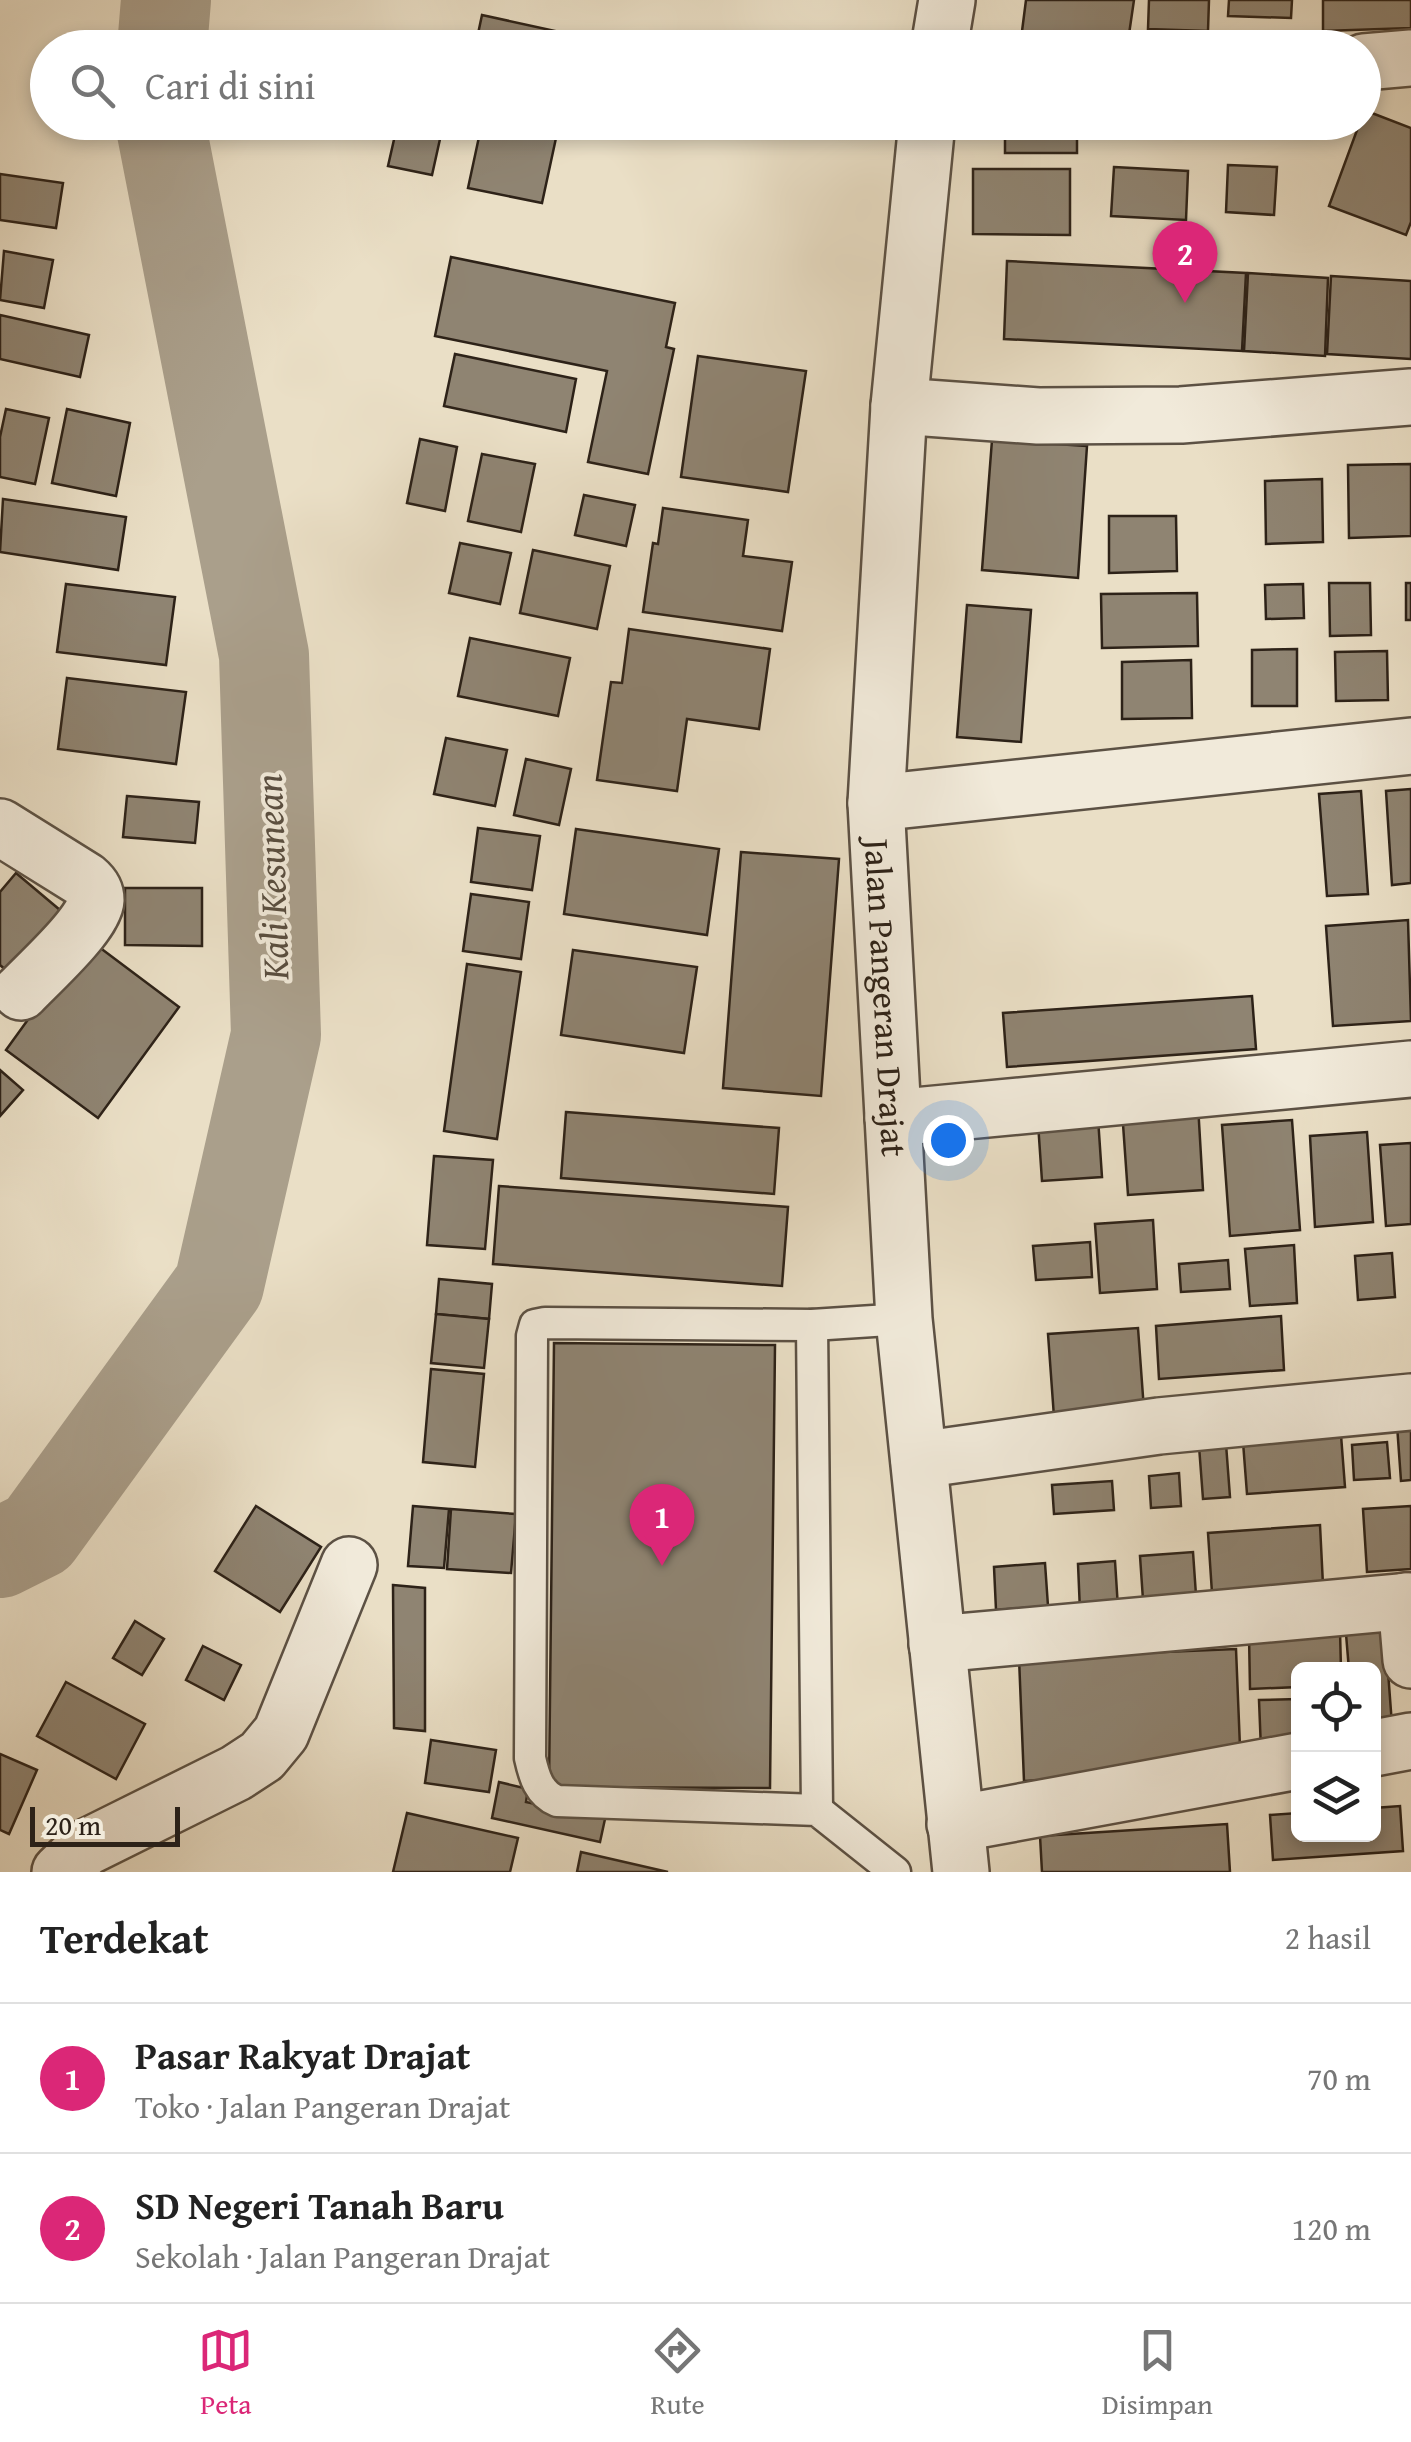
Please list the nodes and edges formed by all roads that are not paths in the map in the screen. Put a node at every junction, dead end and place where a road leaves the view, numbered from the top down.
1 (947, 0) edge
2 (942, 30) edge
3 (1411, 58) edge
4 (1381, 61) edge
5 (925, 140) edge
6 (1411, 397) edge
7 (900, 406) junction
8 (1411, 746) edge
9 (876, 803) junction
10 (0, 827) edge
11 (21, 992) dead end
12 (1411, 1069) edge
13 (893, 1118) junction
14 (904, 1319) junction
15 (812, 1325) junction
16 (1411, 1402) edge
17 (919, 1460) junction
18 (350, 1565) dead end
19 (1408, 1601) edge
20 (938, 1644) junction
21 (1411, 1660) edge
22 (1411, 1741) edge
23 (1381, 1747) edge
24 (1291, 1763) edge
25 (817, 1810) junction
26 (958, 1848) edge
27 (60, 1872) edge
28 (894, 1872) edge

1 - 2 street
3 - 4 street
5 - 7 street, Jalan Pangeran Drajat
6 - 7 street
7 - 9 street, Jalan Pangeran Drajat
8 - 9 street
9 - 13 street, Jalan Pangeran Drajat
10 - 11 street
12 - 13 street
13 - 14 street, Jalan Pangeran Drajat
14 - 15 lane
14 - 17 street, Jalan Pangeran Drajat
15 - 25 lane
15 - 25 lane
16 - 17 street
17 - 20 street, Jalan Pangeran Drajat
18 - 27 street
19 - 20 street
19 - 21 street
20 - 26 street, Jalan Pangeran Drajat
22 - 23 street
24 - 26 street
25 - 28 lane

